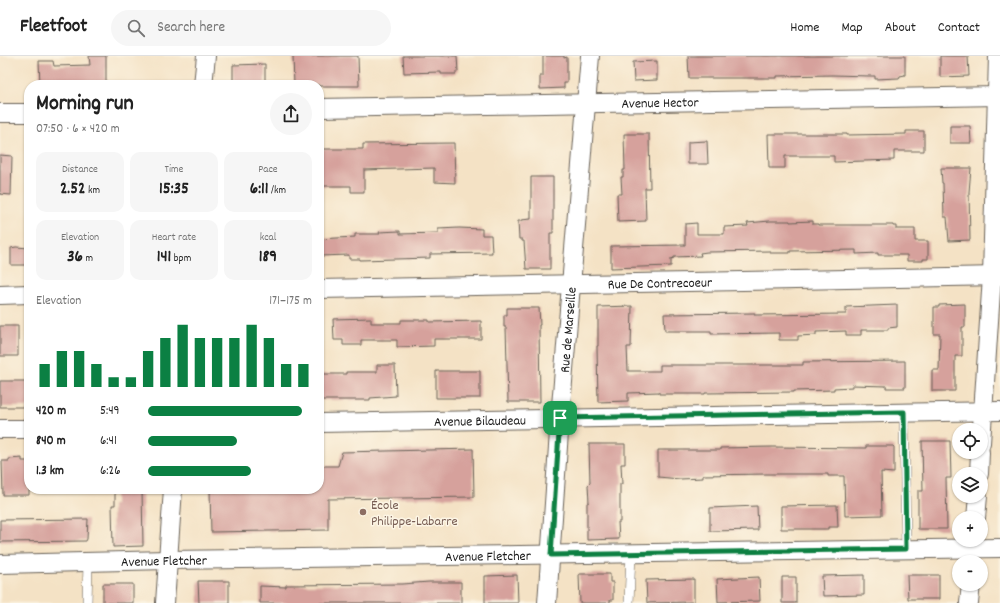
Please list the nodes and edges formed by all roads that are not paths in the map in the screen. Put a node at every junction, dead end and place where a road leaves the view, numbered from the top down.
1 (206, 56) edge
2 (590, 56) edge
3 (998, 56) edge
4 (204, 80) edge
5 (998, 96) edge
6 (586, 103) junction
7 (324, 108) edge
8 (0, 113) edge
9 (24, 113) edge
10 (996, 276) edge
11 (572, 284) junction
12 (324, 289) edge
13 (24, 294) edge
14 (0, 295) edge
15 (992, 411) edge
16 (904, 412) junction
17 (560, 418) junction
18 (324, 423) edge
19 (988, 423) edge
20 (24, 428) edge
21 (0, 429) edge
22 (173, 494) edge
23 (1000, 548) edge
24 (906, 549) junction
25 (974, 550) edge
26 (631, 553) junction
27 (551, 555) junction
28 (168, 560) junction
29 (88, 562) junction
30 (0, 564) edge
31 (970, 591) edge
32 (87, 603) edge
33 (165, 603) edge
34 (547, 603) edge
35 (629, 603) edge
36 (969, 603) edge

1 - 4 street
2 - 6 street, Rue de Marseille
3 - 5 street
5 - 6 street, Avenue Hector
5 - 10 street
6 - 7 street, Avenue Hector
6 - 11 street, Rue de Marseille
8 - 9 street
10 - 11 street, Rue De Contrecoeur
10 - 15 street
11 - 12 street, Rue De Contrecoeur
11 - 17 street, Rue de Marseille
13 - 14 street
15 - 16 street, Avenue Bilaudeau
15 - 19 street
16 - 17 street, Avenue Bilaudeau
16 - 24 lane
17 - 18 street, Avenue Bilaudeau
17 - 27 street, Rue de Marseille
20 - 21 street
22 - 28 street
23 - 25 street, Avenue Fletcher
24 - 25 street, Avenue Fletcher
24 - 26 street, Avenue Fletcher
26 - 27 street, Avenue Fletcher
26 - 35 lane
27 - 28 street, Avenue Fletcher
27 - 34 street, Rue de Marseille
28 - 29 street, Avenue Fletcher
28 - 33 street
29 - 30 street, Avenue Fletcher
29 - 32 lane
31 - 36 street

